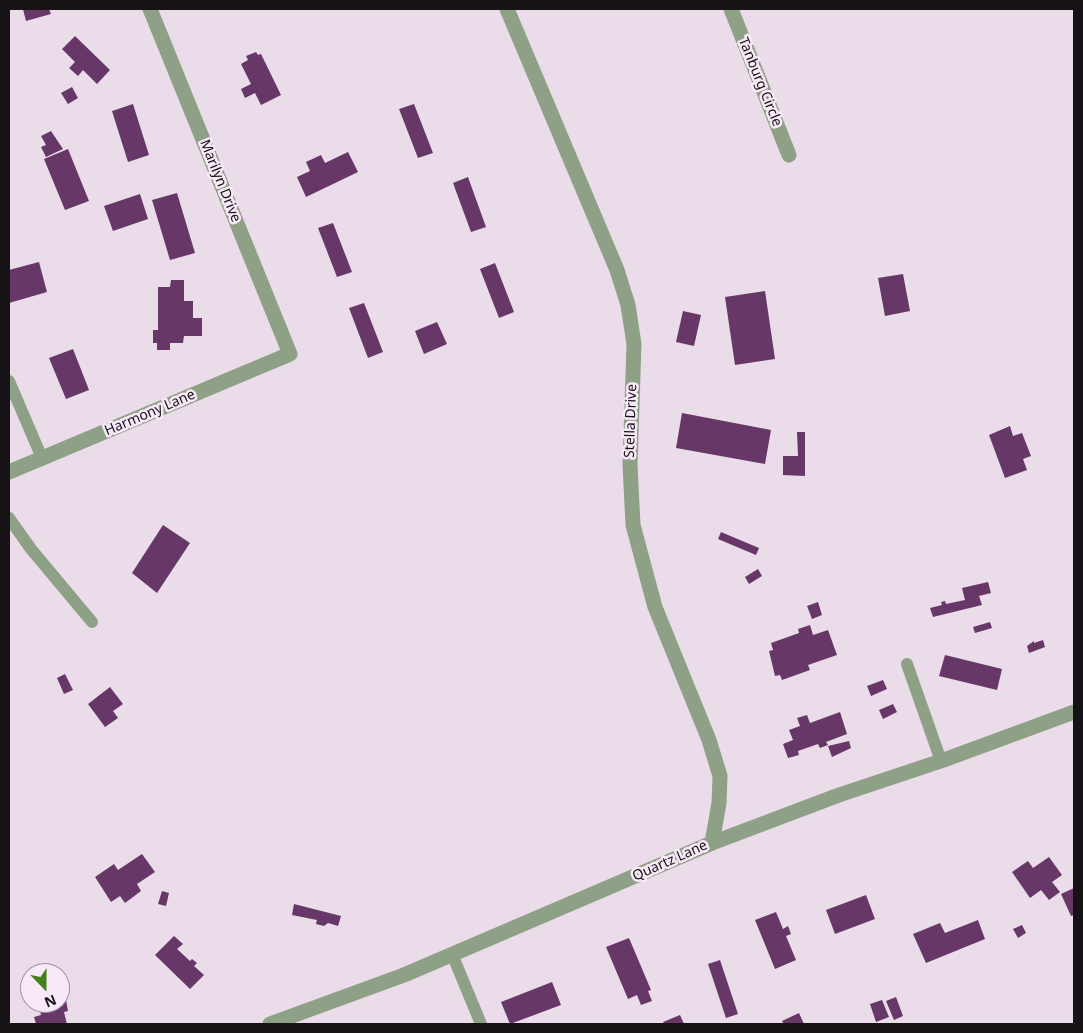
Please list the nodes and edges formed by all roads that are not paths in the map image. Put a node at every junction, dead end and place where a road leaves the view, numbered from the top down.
1 (150, 9) edge
2 (507, 9) edge
3 (731, 9) edge
4 (789, 155) dead end
5 (290, 354) joint
6 (9, 381) edge
7 (42, 458) junction
8 (9, 472) edge
9 (9, 518) edge
10 (92, 622) dead end
11 (907, 664) dead end
12 (1074, 712) edge
13 (941, 761) junction
14 (712, 842) junction
15 (452, 954) junction
16 (270, 1024) edge
17 (481, 1024) edge

1 - 5 street, Marilyn Drive
2 - 14 street, Stella Drive
3 - 4 street, Tanburg Circle
5 - 7 street, Harmony Lane
6 - 7 lane
7 - 8 street, Harmony Lane
9 - 10 lane
11 - 13 lane
12 - 13 street, Quartz Lane
13 - 14 street, Quartz Lane
14 - 15 street, Quartz Lane
15 - 16 street, Quartz Lane
15 - 17 lane

